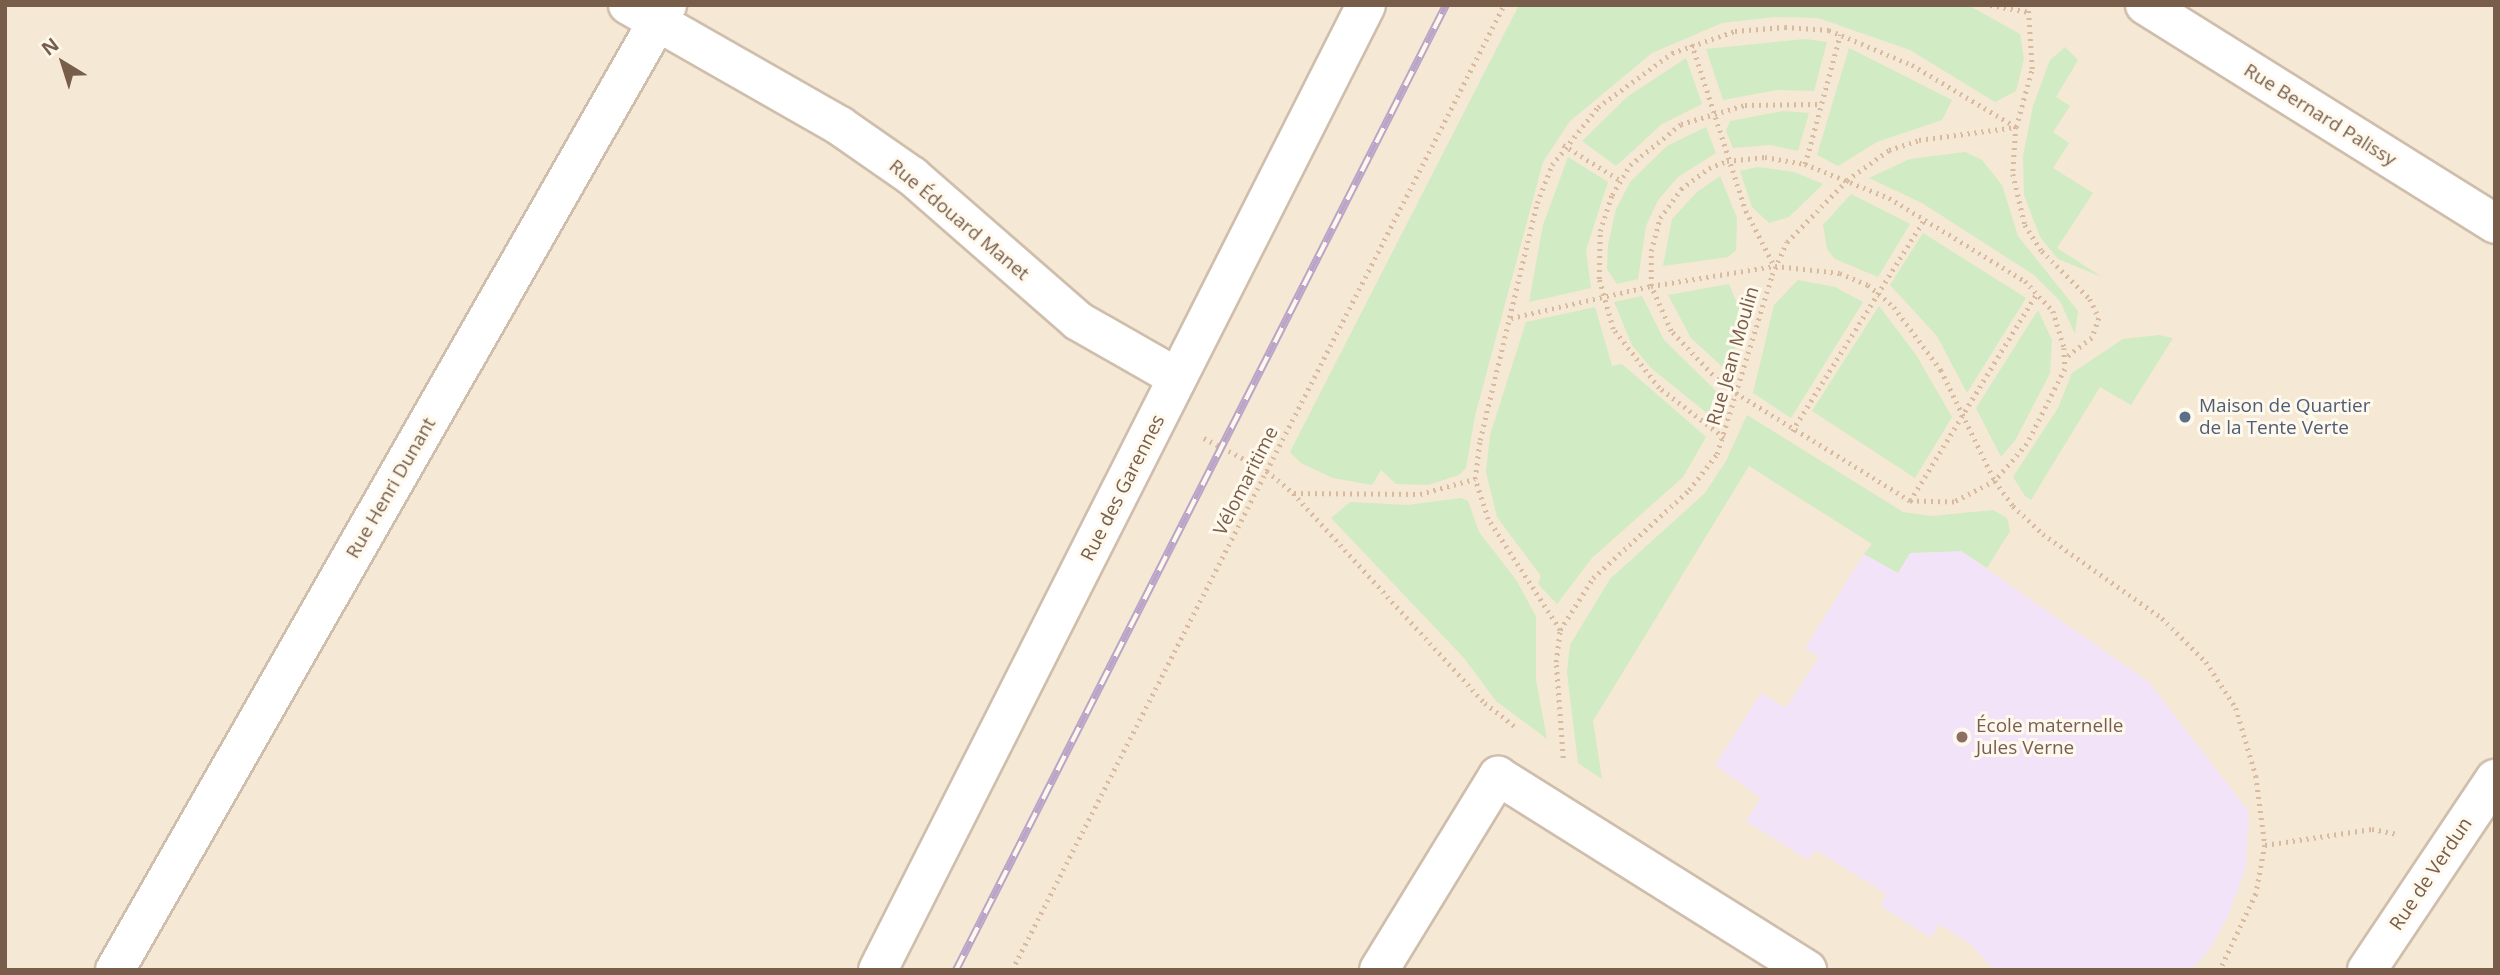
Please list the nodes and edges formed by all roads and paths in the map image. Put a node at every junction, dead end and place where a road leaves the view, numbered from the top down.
1 (1366, 5) edge
2 (1504, 5) edge
3 (1990, 5) edge
4 (2145, 5) edge
5 (2028, 8) edge
6 (651, 10) edge
7 (1840, 35) junction
8 (1692, 44) junction
9 (1821, 104) junction
10 (1713, 111) junction
11 (2016, 127) junction
12 (1563, 145) junction
13 (1727, 161) junction
14 (1805, 164) junction
15 (1620, 180) junction
16 (1847, 180) junction
17 (1925, 218) junction
18 (2495, 224) edge
19 (1775, 266) junction
20 (1651, 286) junction
21 (1878, 292) junction
22 (2037, 293) junction
23 (1603, 297) junction
24 (1511, 318) junction
25 (2065, 358) junction
26 (1176, 377) junction
27 (1738, 396) junction
28 (1964, 412) junction
29 (1158, 420) junction
30 (1793, 431) junction
31 (1724, 439) junction
32 (1267, 471) junction
33 (1475, 479) junction
34 (1996, 481) junction
35 (1293, 493) junction
36 (1910, 501) junction
37 (1560, 630) junction
38 (1524, 734) dead end
39 (1553, 754) dead end
40 (2495, 779) edge
41 (2264, 845) junction
42 (2442, 858) junction
43 (115, 970) edge
44 (878, 970) edge
45 (1013, 970) edge
46 (1379, 970) edge
47 (1807, 970) edge
48 (2220, 970) edge
49 (2367, 970) edge

1 - 26 street, Rue des Garennes
2 - 32 path, Vélomaritime
3 - 5 path
4 - 18 street, Rue Bernard Palissy
5 - 11 path
6 - 26 street, Rue Édouard Manet
6 - 43 street, Rue Henri Dunant
7 - 8 path
7 - 9 path
7 - 11 path
8 - 10 path
8 - 12 path
9 - 10 path
9 - 14 path
10 - 13 path
10 - 15 path
11 - 16 path, Rue Jean Moulin
11 - 25 path
12 - 15 path
12 - 24 path
13 - 14 path
13 - 19 path
13 - 20 path
14 - 16 path
15 - 23 path
16 - 17 path
16 - 19 path, Rue Jean Moulin
17 - 21 path
17 - 22 path
19 - 20 path
19 - 21 path
19 - 27 path, Rue Jean Moulin
20 - 23 path
20 - 27 path
21 - 28 path
21 - 30 path
22 - 25 path
22 - 28 path
23 - 24 path
23 - 31 path
24 - 33 path
25 - 34 path
26 - 29 street, Rue des Garennes
27 - 30 path
27 - 31 path, Rue Jean Moulin
28 - 34 path
28 - 36 path
29 - 32 path
29 - 44 street, Rue des Garennes
30 - 36 path
31 - 37 path, Rue Jean Moulin
32 - 35 path
32 - 45 path, Vélomaritime
33 - 35 path
33 - 37 path
34 - 36 path
34 - 41 path
35 - 38 path
37 - 39 path, Rue Jean Moulin
40 - 42 street, Rue de Verdun
41 - 42 path
41 - 48 path
42 - 49 street, Rue de Verdun
46 - 47 street

